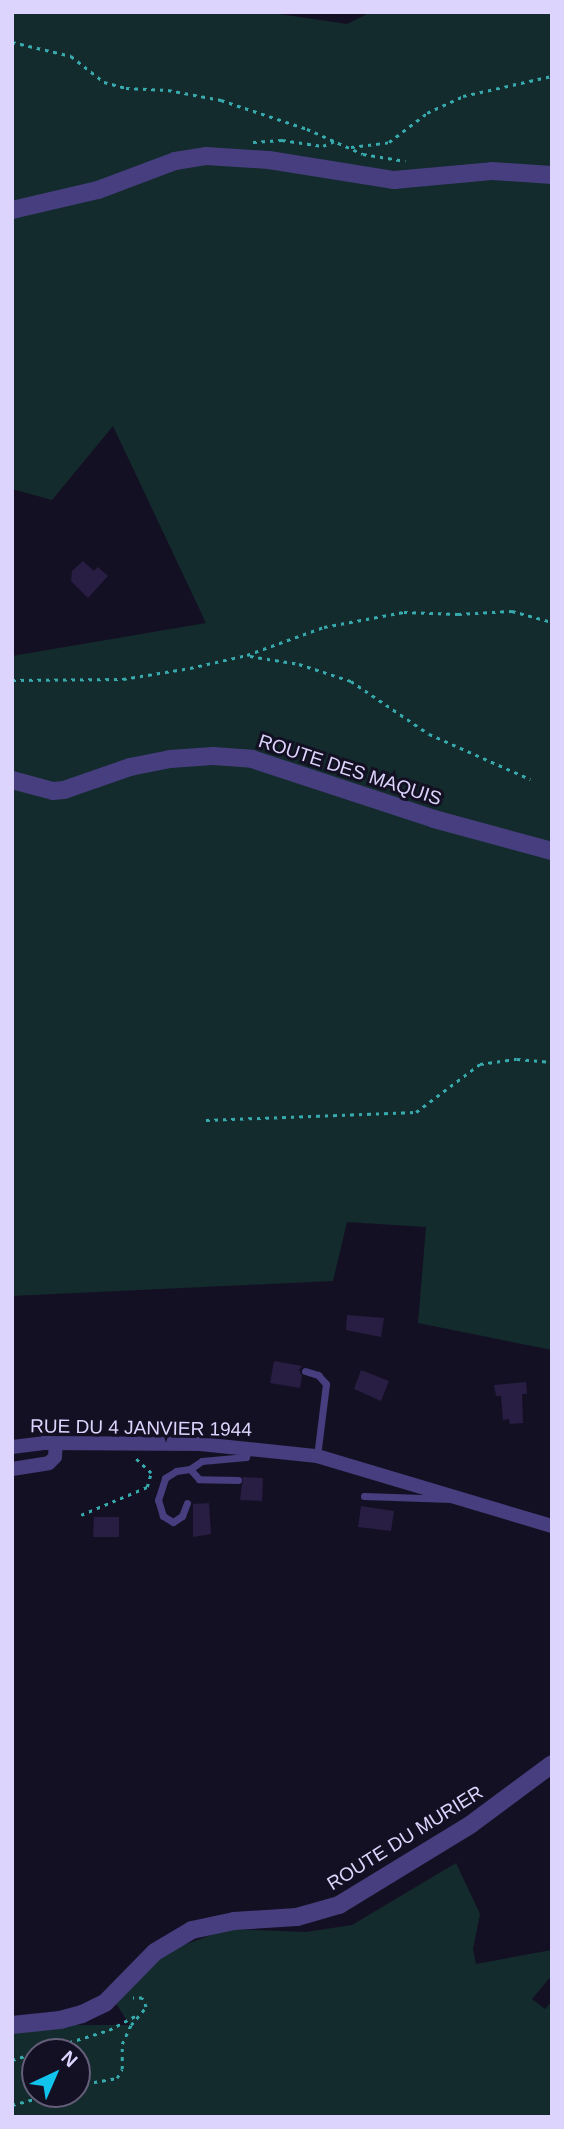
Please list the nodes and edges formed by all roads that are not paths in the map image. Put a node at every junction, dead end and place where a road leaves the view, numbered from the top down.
1 (552, 175) edge
2 (15, 207) edge
3 (12, 780) edge
4 (552, 851) edge
5 (305, 1371) dead end
6 (56, 1444) junction
7 (12, 1447) edge
8 (248, 1447) junction
9 (317, 1456) junction
10 (12, 1469) edge
11 (190, 1469) junction
12 (238, 1480) dead end
13 (364, 1496) dead end
14 (458, 1496) junction
15 (187, 1503) dead end
16 (552, 1526) edge
17 (550, 1765) edge
18 (12, 2025) edge

1 - 2 street
3 - 4 street, ROUTE DES MAQUIS
5 - 9 lane
6 - 7 street, RUE DU 4 JANVIER 1944
6 - 8 street, RUE DU 4 JANVIER 1944
6 - 10 street
8 - 9 street, RUE DU 4 JANVIER 1944
8 - 11 lane
9 - 14 street, RUE DU 4 JANVIER 1944
11 - 12 lane
11 - 15 lane
13 - 14 lane
14 - 16 street, RUE DU 4 JANVIER 1944
17 - 18 street, ROUTE DU MURIER

